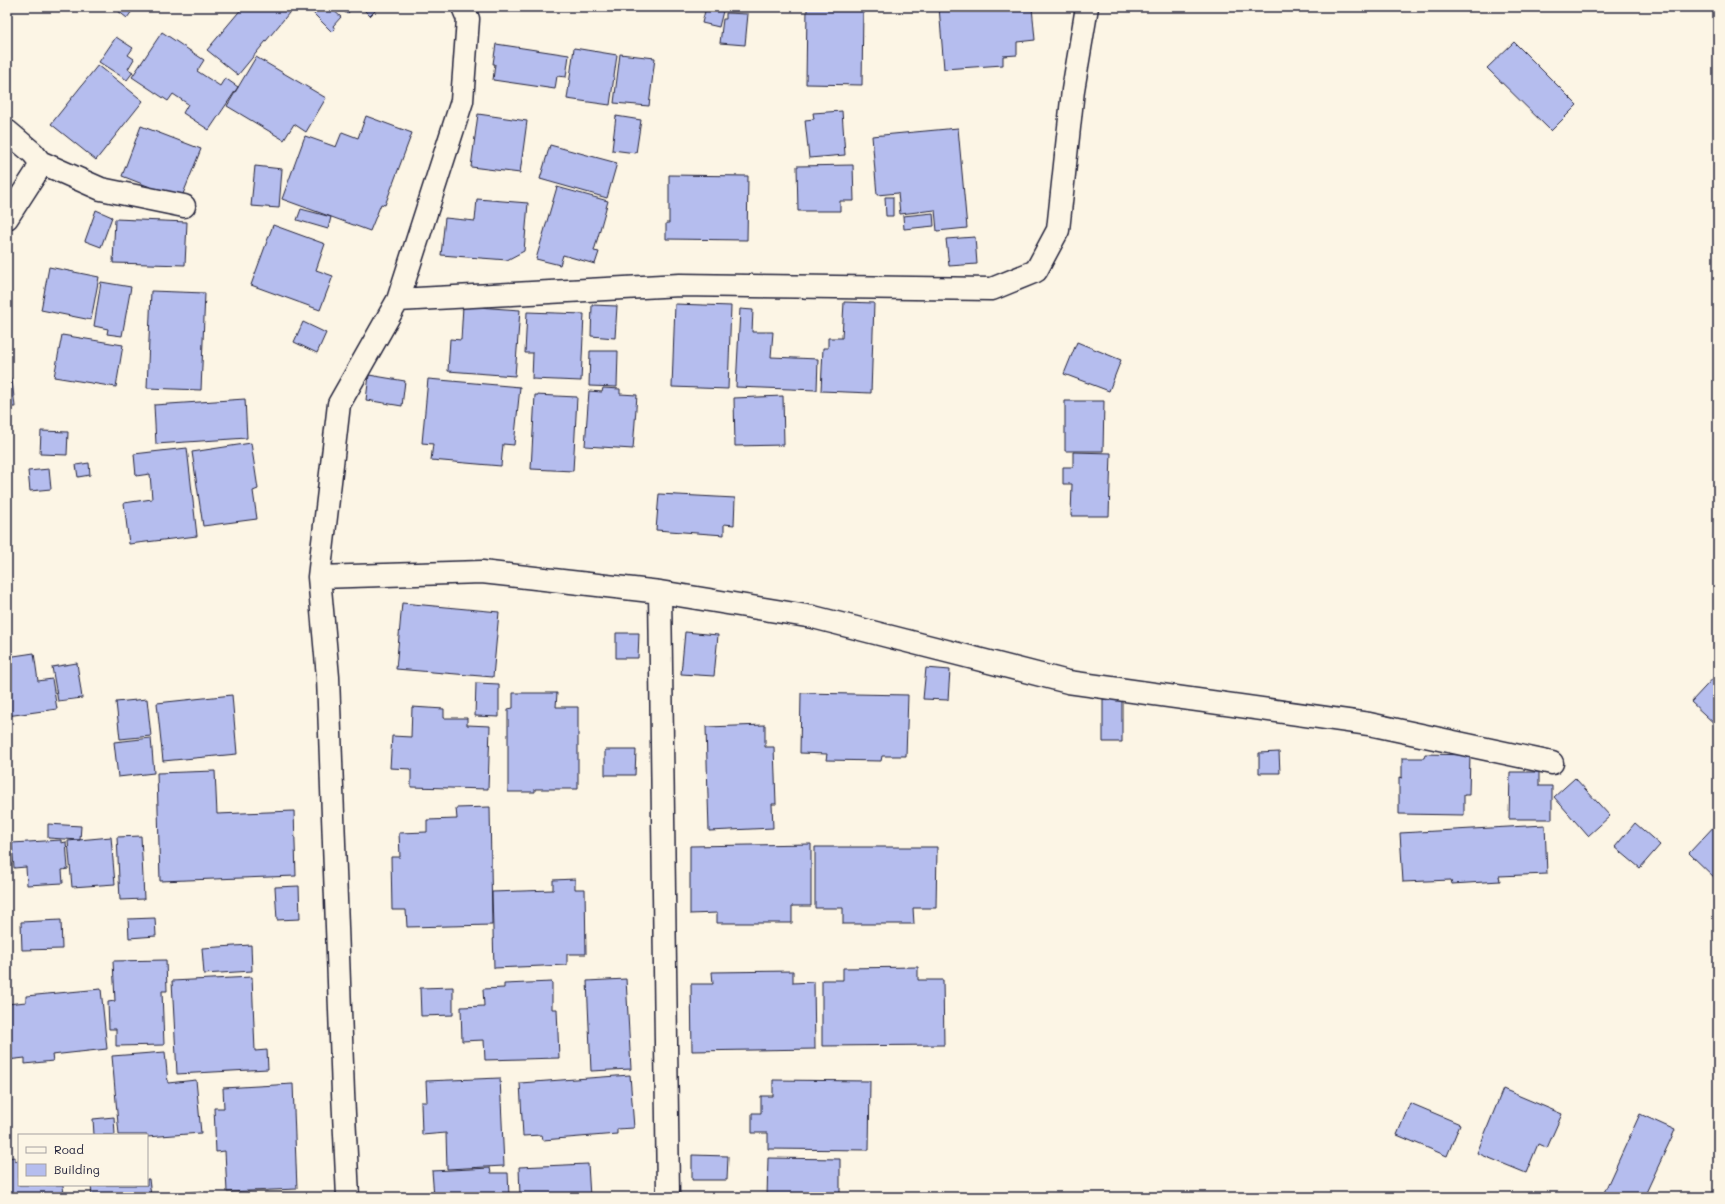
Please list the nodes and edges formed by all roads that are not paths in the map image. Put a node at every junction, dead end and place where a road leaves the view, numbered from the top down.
1 (463, 7) edge
2 (1087, 7) edge
3 (7, 131) edge
4 (40, 162) junction
5 (184, 206) dead end
6 (7, 218) edge
7 (398, 300) junction
8 (319, 577) junction
9 (660, 592) junction
10 (1552, 763) dead end
11 (668, 1193) dead end
12 (348, 1197) edge

1 - 7 street
2 - 7 street
3 - 4 street
4 - 5 street
4 - 6 street
7 - 8 street
8 - 9 street
8 - 12 street
9 - 10 street
9 - 11 street

